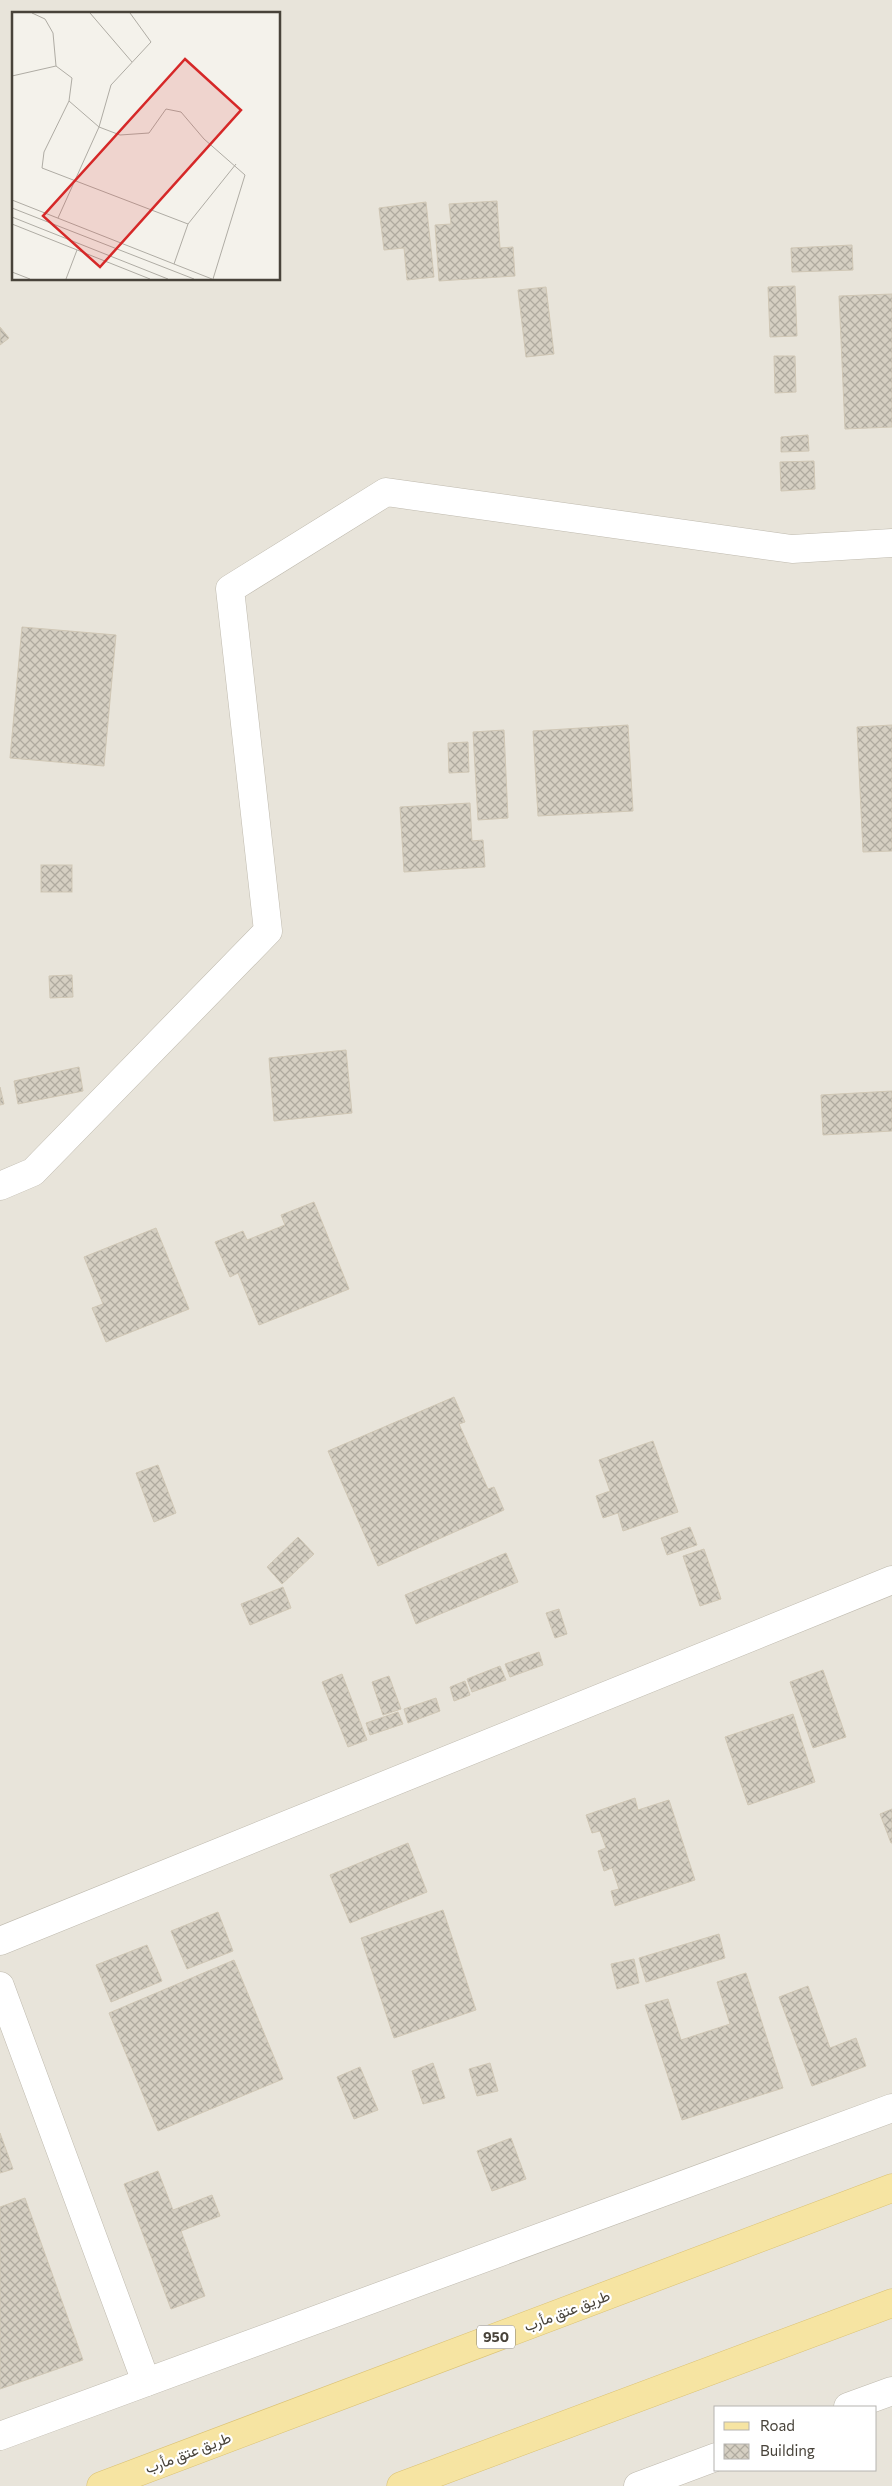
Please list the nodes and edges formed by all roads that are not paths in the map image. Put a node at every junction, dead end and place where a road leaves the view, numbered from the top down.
1 (892, 543) edge
2 (0, 1186) edge
3 (892, 1580) edge
4 (0, 1941) edge
5 (0, 1986) edge
6 (892, 2108) edge
7 (892, 2188) edge
8 (892, 2303) edge
9 (146, 2382) junction
10 (892, 2391) edge
11 (851, 2406) edge
12 (0, 2436) edge
13 (714, 2458) edge
14 (101, 2486) edge
15 (401, 2486) edge
16 (638, 2486) edge

1 - 2 street
3 - 4 street
5 - 9 street
6 - 9 street
7 - 14 main road, طريق عتق مأرب / 950
8 - 15 main road
9 - 12 street
10 - 11 street
13 - 16 street

